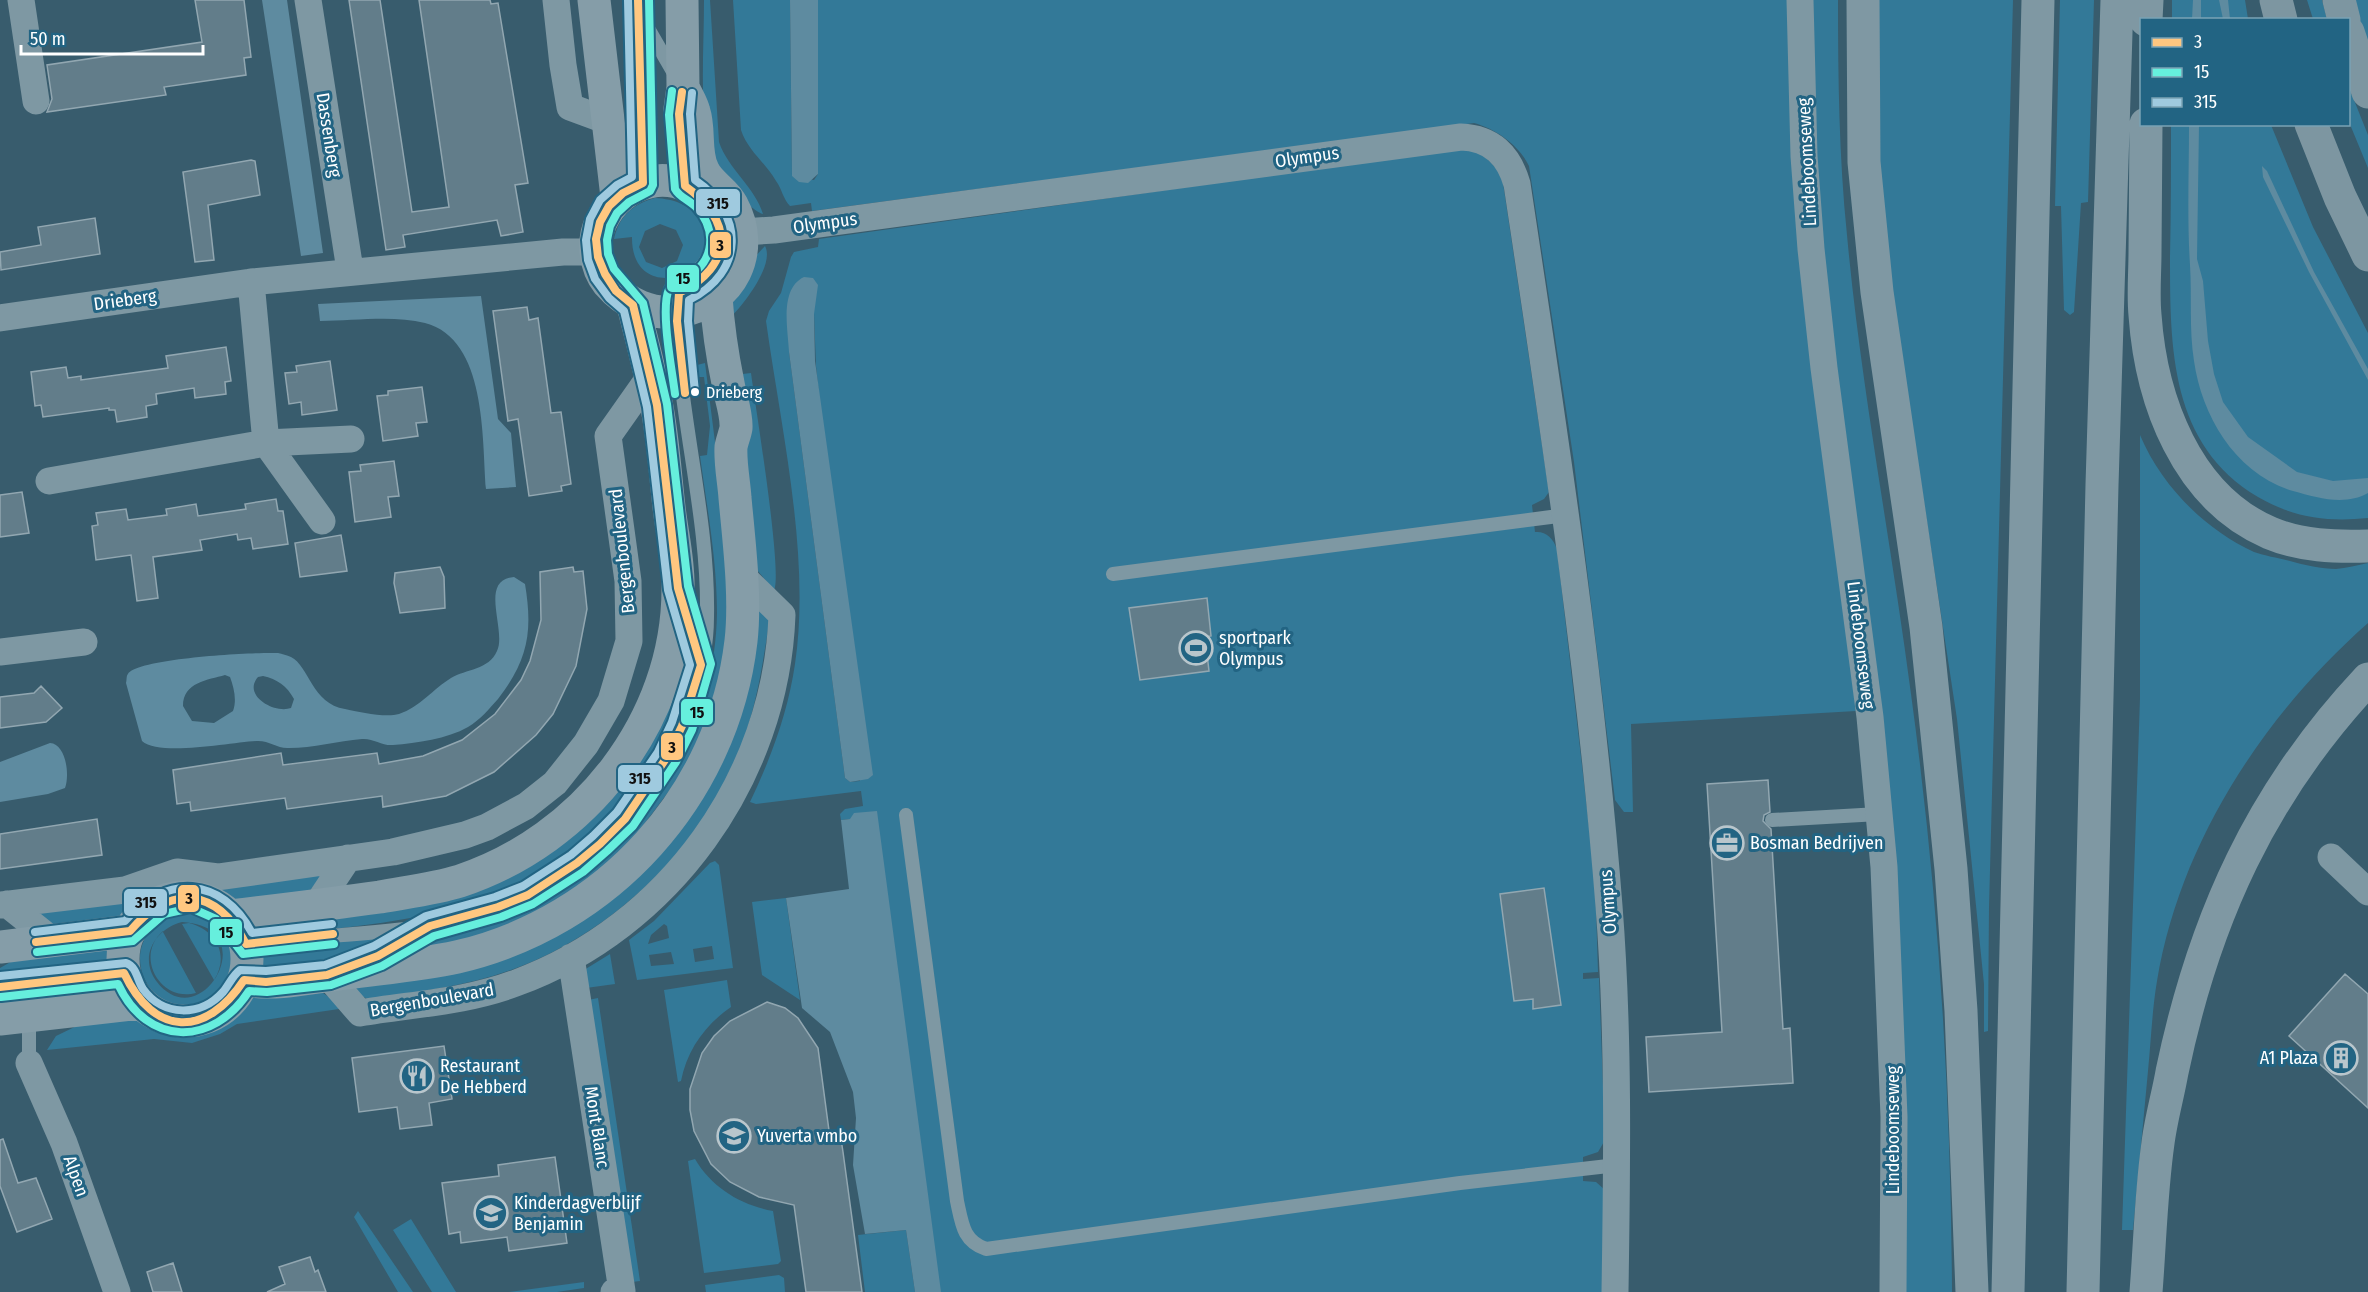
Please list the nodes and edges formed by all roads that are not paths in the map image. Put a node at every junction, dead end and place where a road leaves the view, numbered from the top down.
1 (21, 0) edge
2 (308, 0) edge
3 (556, 0) edge
4 (594, 0) edge
5 (682, 0) edge
6 (1800, 0) edge
7 (1863, 0) edge
8 (2038, 0) edge
9 (2117, 0) edge
10 (2146, 0) edge
11 (2276, 0) edge
12 (2339, 0) edge
13 (638, 5) edge
14 (2146, 18) edge
15 (2280, 18) edge
16 (2344, 18) edge
17 (2350, 35) edge
18 (683, 87) junction
19 (2368, 92) edge
20 (36, 101) dead end
21 (608, 121) junction
22 (2146, 126) edge
23 (2312, 126) edge
24 (698, 183) junction
25 (630, 190) junction
26 (732, 231) junction
27 (596, 252) junction
28 (2368, 255) edge
29 (350, 270) junction
30 (251, 282) junction
31 (695, 298) junction
32 (633, 304) junction
33 (0, 318) edge
34 (651, 375) junction
35 (351, 439) dead end
36 (266, 443) junction
37 (49, 482) dead end
38 (1566, 514) junction
39 (322, 521) dead end
40 (2368, 546) edge
41 (740, 574) junction
42 (1113, 574) dead end
43 (678, 588) junction
44 (84, 642) dead end
45 (0, 652) edge
46 (701, 665) junction
47 (2368, 679) edge
48 (1879, 814) junction
49 (906, 815) dead end
50 (1772, 820) dead end
51 (2331, 857) dead end
52 (348, 858) junction
53 (2368, 892) edge
54 (4, 905) edge
55 (316, 906) junction
56 (230, 916) junction
57 (430, 926) junction
58 (130, 931) junction
59 (52, 940) junction
60 (246, 944) junction
61 (6, 950) edge
62 (571, 957) junction
63 (124, 973) junction
64 (327, 975) junction
65 (244, 980) junction
66 (0, 987) edge
67 (140, 1003) junction
68 (15, 1017) edge
69 (29, 1064) joint
70 (1617, 1165) junction
71 (117, 1292) edge
72 (614, 1292) edge
73 (1615, 1292) edge
74 (1893, 1292) edge
75 (1972, 1292) edge
76 (2008, 1292) edge
77 (2083, 1292) edge
78 (2146, 1292) edge

1 - 20 street
2 - 29 street, Dassenberg
3 - 21 street
4 - 21 main road
5 - 18 main road
6 - 48 street, Lindeboomseweg
7 - 75 highway
8 - 76 highway
9 - 77 highway
10 - 14 highway
11 - 15 main road
12 - 16 main road
13 - 18 lane
13 - 25 lane
17 - 19 main road
18 - 24 main road
21 - 25 main road
22 - 40 highway
23 - 28 main road
24 - 25 main road
24 - 26 main road
25 - 27 main road
26 - 31 main road
26 - 38 street, Olympus
27 - 29 street, Drieberg
27 - 31 main road
27 - 32 main road
29 - 30 street, Drieberg
30 - 33 street, Drieberg
30 - 36 street
31 - 32 main road
31 - 41 main road
31 - 46 lane
32 - 34 main road
34 - 43 main road
34 - 52 street, Bergenboulevard
35 - 36 street
36 - 37 street
36 - 39 street
38 - 42 lane
38 - 70 street, Olympus
41 - 62 street, Bergenboulevard
41 - 64 main road
43 - 46 lane
43 - 55 main road
44 - 45 street
46 - 57 lane
47 - 78 highway
48 - 50 lane
48 - 74 street, Lindeboomseweg
49 - 70 lane
51 - 53 street
52 - 54 street, Bergenboulevard
52 - 55 street
54 - 59 street, Bergenboulevard
55 - 56 main road
56 - 58 main road
56 - 60 main road
57 - 60 lane
57 - 64 lane
58 - 59 main road
58 - 63 main road
59 - 61 main road
60 - 65 main road
62 - 64 street, Bergenboulevard
62 - 72 street, Mont Blanc
63 - 66 lane
63 - 67 main road
64 - 65 main road
65 - 67 main road
67 - 68 main road
68 - 69 lane
69 - 71 street, Alpen
70 - 73 street, Olympus

